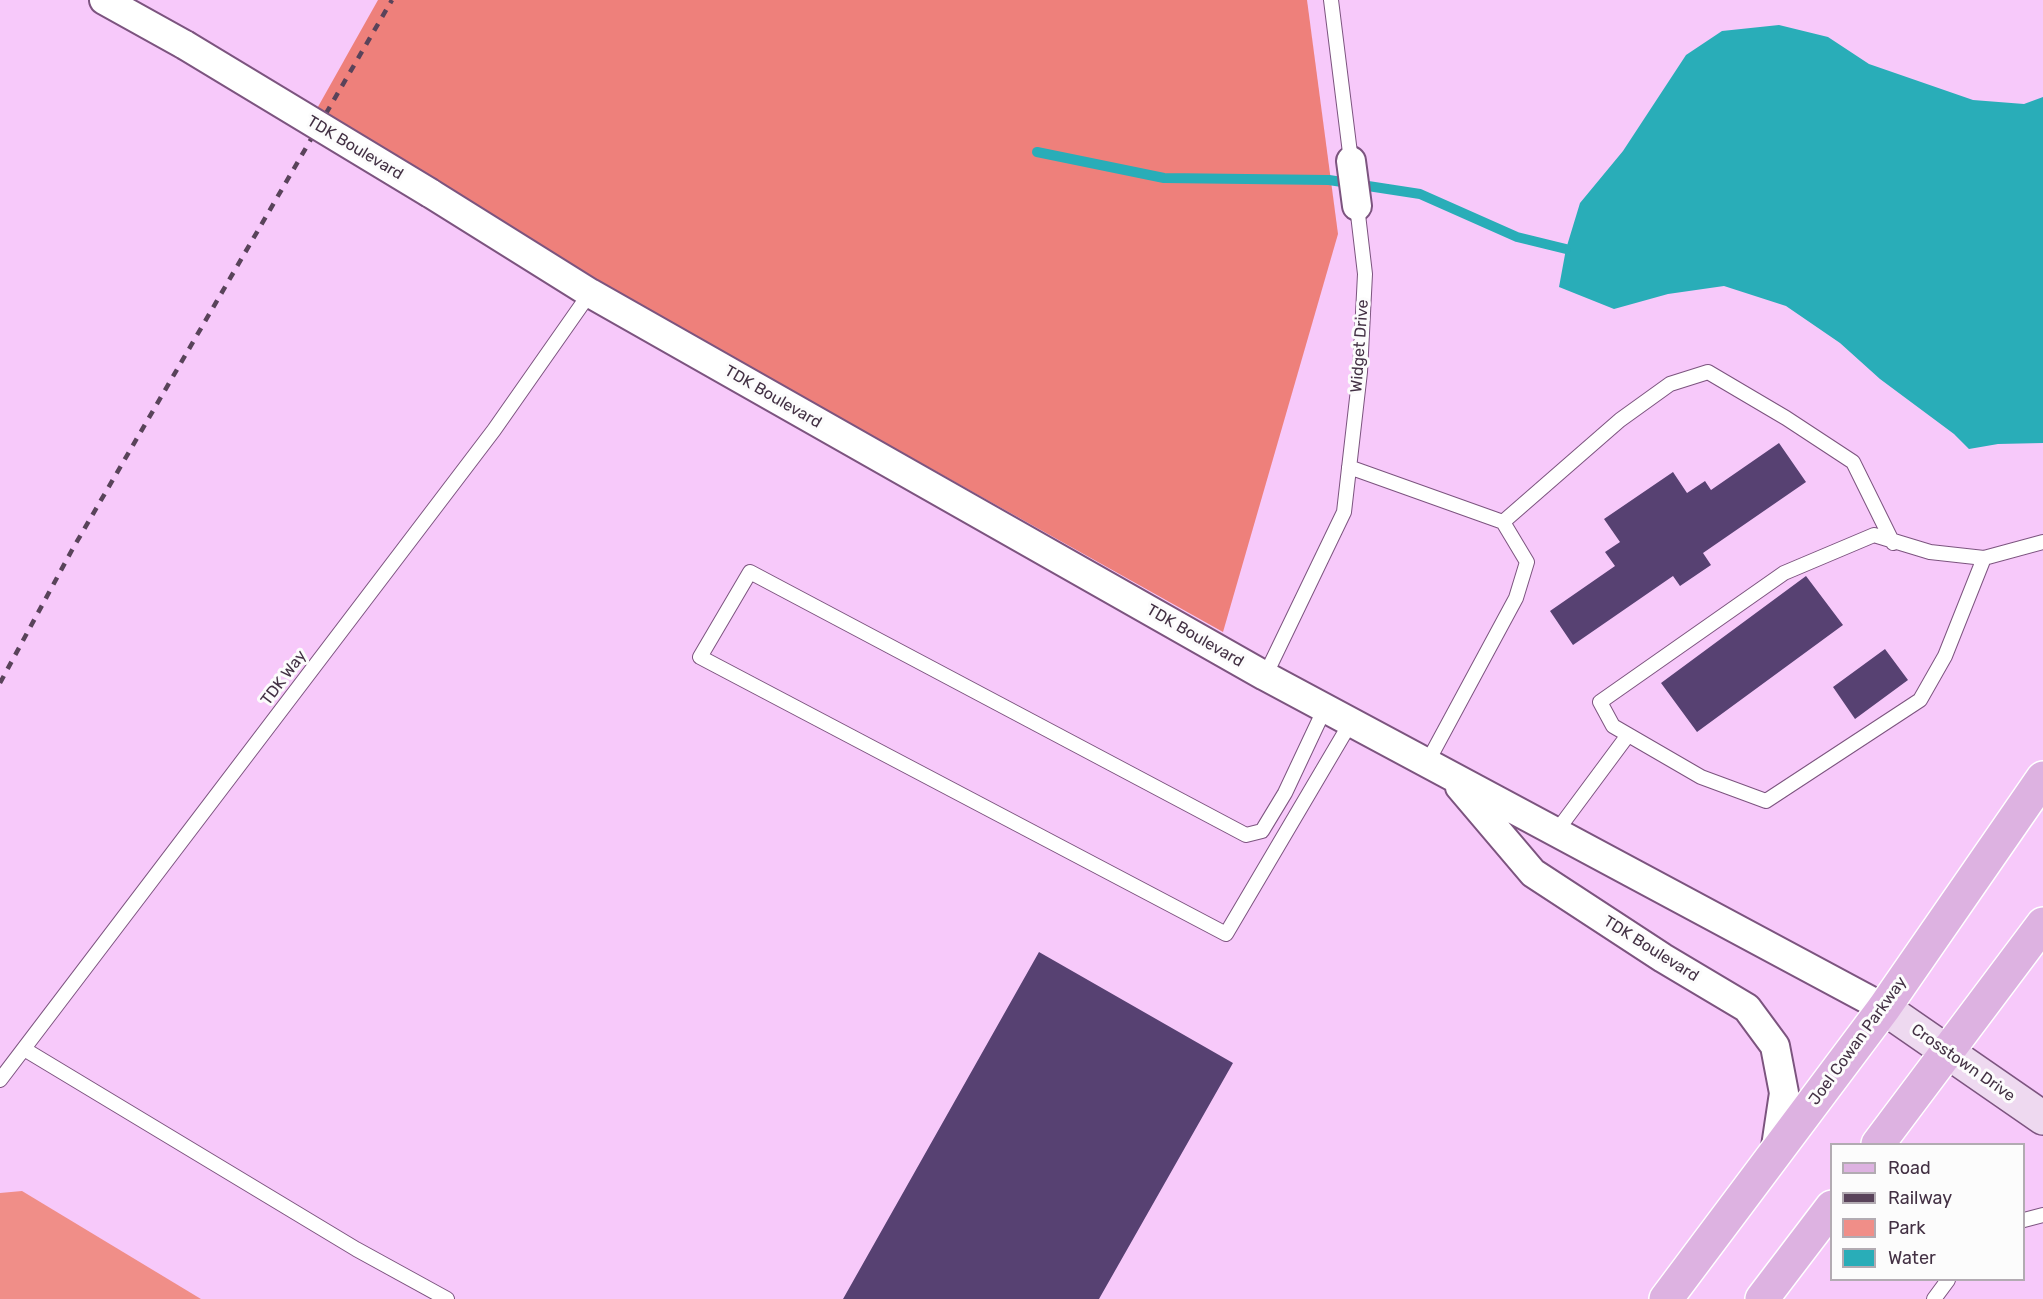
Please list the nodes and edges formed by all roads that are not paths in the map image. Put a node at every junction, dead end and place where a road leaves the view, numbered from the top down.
1 (104, 0) edge
2 (1331, 0) edge
3 (1351, 161) joint
4 (1357, 206) joint
5 (590, 294) junction
6 (1349, 467) junction
7 (1503, 522) junction
8 (2043, 542) edge
9 (1893, 543) junction
10 (1984, 558) junction
11 (1265, 676) junction
12 (1325, 708) junction
13 (1351, 722) junction
14 (1628, 735) junction
15 (1439, 769) junction
16 (2043, 778) edge
17 (1556, 832) junction
18 (2043, 924) edge
19 (1884, 1008) junction
20 (24, 1049) junction
21 (1947, 1054) junction
22 (0, 1080) edge
23 (2043, 1118) edge
24 (1879, 1143) edge
25 (1775, 1154) junction
26 (1830, 1210) edge
27 (2043, 1215) edge
28 (2025, 1220) edge
29 (1947, 1281) edge
30 (447, 1299) edge
31 (1666, 1299) edge
32 (1762, 1299) edge
33 (1934, 1299) edge

1 - 5 street, TDK Boulevard, bridge
2 - 3 lane, Widget Drive
3 - 4 street, Widget Drive
4 - 6 lane, Widget Drive
5 - 11 street, TDK Boulevard
5 - 20 lane, TDK Way
6 - 7 lane
6 - 11 lane, Widget Drive
7 - 9 lane
7 - 15 lane
8 - 10 lane
9 - 10 lane
9 - 14 lane
10 - 14 lane
11 - 12 street, TDK Boulevard
12 - 13 street, TDK Boulevard
12 - 13 lane
13 - 15 street, TDK Boulevard
14 - 17 lane
15 - 17 street, TDK Boulevard
15 - 25 street, TDK Boulevard
16 - 19 main road, Joel Cowan Parkway
17 - 19 street, TDK Boulevard
18 - 21 main road
19 - 21 street, Crosstown Drive
19 - 25 main road, Joel Cowan Parkway
20 - 22 lane, TDK Way
20 - 30 lane
21 - 23 street, Crosstown Drive
21 - 24 main road
25 - 31 main road, Joel Cowan Parkway
26 - 32 main road
27 - 28 lane
29 - 33 lane

